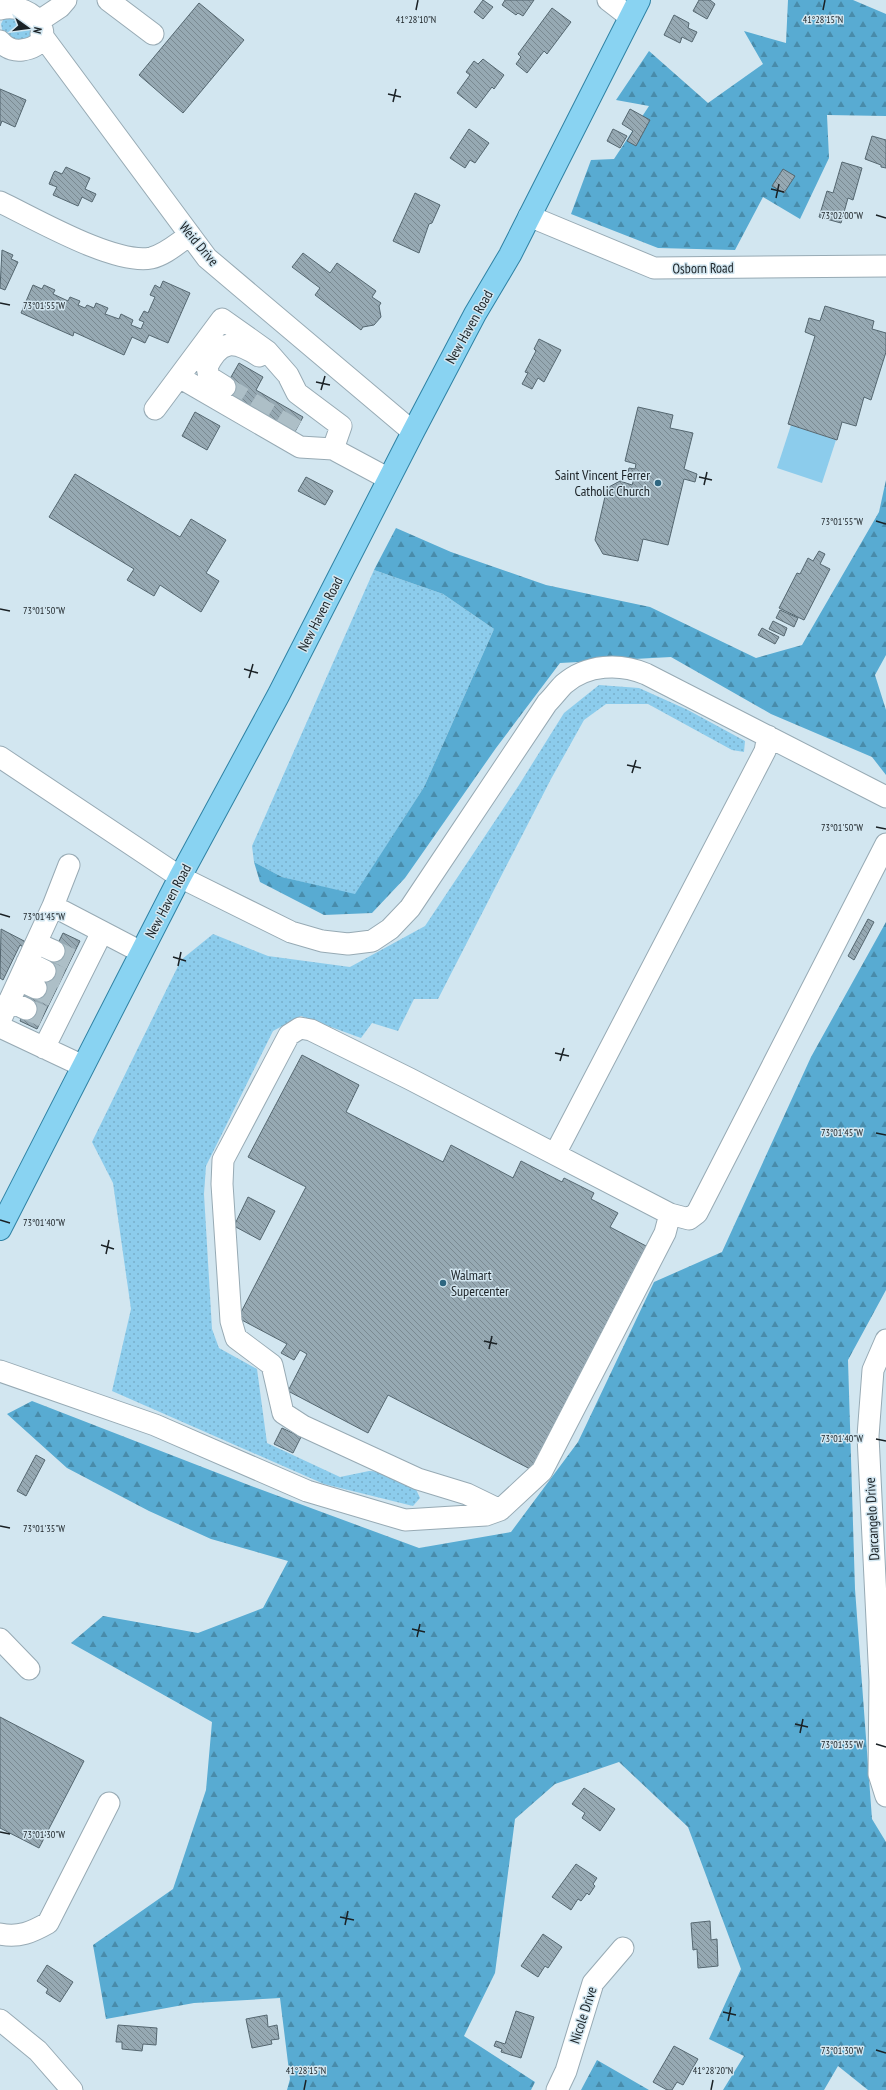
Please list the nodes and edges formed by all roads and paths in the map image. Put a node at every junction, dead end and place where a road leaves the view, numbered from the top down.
1 (66, 0) edge
2 (108, 0) edge
3 (608, 0) edge
4 (635, 8) edge
5 (0, 9) edge
6 (42, 27) junction
7 (153, 34) dead end
8 (0, 41) edge
9 (0, 202) edge
10 (530, 216) junction
11 (190, 235) junction
12 (886, 266) edge
13 (288, 375) junction
14 (179, 377) junction
15 (226, 387) tunnel mouth
16 (155, 409) dead end
17 (296, 430) tunnel mouth
18 (413, 432) junction
19 (333, 449) junction
20 (389, 479) junction
21 (768, 736) junction
22 (0, 757) edge
23 (886, 797) edge
24 (886, 844) edge
25 (69, 865) dead end
26 (180, 877) junction
27 (53, 906) junction
28 (102, 932) junction
29 (36, 943) junction
30 (141, 952) junction
31 (70, 959) junction
32 (48, 983) junction
33 (34, 1012) junction
34 (0, 1021) edge
35 (0, 1027) edge
36 (44, 1048) junction
37 (83, 1066) junction
38 (555, 1154) junction
39 (5, 1208) edge
40 (670, 1214) junction
41 (0, 1229) edge
42 (886, 1340) edge
43 (0, 1371) edge
44 (500, 1510) junction
45 (0, 1639) edge
46 (29, 1669) dead end
47 (886, 1796) edge
48 (109, 1803) dead end
49 (0, 1934) edge
50 (623, 1948) dead end
51 (0, 2020) edge
52 (72, 2090) edge
53 (557, 2090) edge

1 - 6 street
2 - 7 street
3 - 4 street
4 - 10 main road, New Haven Road
5 - 6 street, Weid Drive
6 - 8 street
6 - 11 street, Weid Drive
9 - 11 street
10 - 12 street, Osborn Road
10 - 18 main road, New Haven Road
11 - 18 street, Weid Drive
13 - 14 street
13 - 15 street
13 - 19 street
14 - 16 street
14 - 19 street
17 - 19 street
18 - 20 main road, New Haven Road
19 - 20 street
20 - 26 main road, New Haven Road
21 - 23 street
21 - 26 street
21 - 38 street
22 - 26 street
24 - 40 street
25 - 27 street
26 - 30 main road, New Haven Road
27 - 28 street
27 - 29 street
28 - 30 street
28 - 31 street
29 - 31 street
29 - 32 street
30 - 37 main road, New Haven Road
31 - 32 street
32 - 33 street
32 - 33 street
33 - 34 street
33 - 36 street
35 - 36 street
36 - 37 street
37 - 39 main road, New Haven Road
38 - 40 street
38 - 44 street
39 - 41 main road, New Haven Road
40 - 44 street
42 - 47 street, Darcangelo Drive
43 - 44 street
45 - 46 street
48 - 49 street
50 - 53 street, Nicole Drive
51 - 52 street

